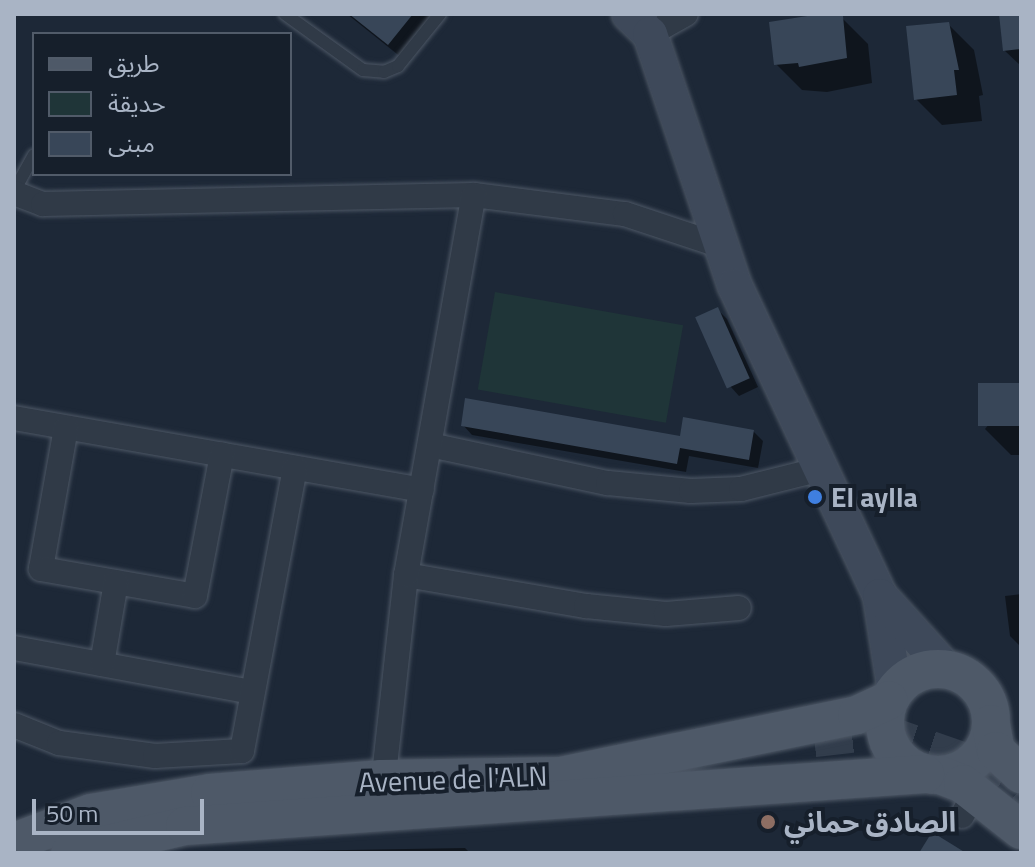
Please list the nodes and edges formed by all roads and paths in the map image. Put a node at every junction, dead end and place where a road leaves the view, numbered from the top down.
1 (285, 14) edge
2 (440, 14) edge
3 (686, 14) edge
4 (640, 24) edge
5 (32, 159) edge
6 (14, 192) edge
7 (474, 195) junction
8 (722, 246) junction
9 (14, 418) edge
10 (66, 428) junction
11 (430, 445) junction
12 (222, 455) junction
13 (295, 468) junction
14 (821, 469) junction
15 (422, 490) junction
16 (406, 575) junction
17 (116, 582) junction
18 (880, 596) junction
19 (739, 608) dead end
20 (14, 648) edge
21 (102, 664) junction
22 (946, 669) junction
23 (252, 692) junction
24 (892, 695) junction
25 (991, 724) junction
26 (14, 725) edge
27 (722, 756) dead end
28 (1021, 774) edge
29 (933, 775) junction
30 (382, 790) junction
31 (345, 800) junction
32 (1021, 830) edge
33 (14, 842) edge
34 (70, 853) edge

1 - 2 lane
3 - 4 street
4 - 8 main road
5 - 6 lane
6 - 7 street
7 - 8 street
7 - 11 street
8 - 14 main road
9 - 10 street
10 - 12 street
10 - 17 street
11 - 14 street
11 - 15 street
12 - 13 street
12 - 17 street
13 - 15 street
13 - 23 street
14 - 18 main road
15 - 16 street
16 - 19 street
16 - 30 street
17 - 21 street
18 - 22 main road
18 - 24 main road
20 - 21 street
21 - 23 street
22 - 24 main road
22 - 25 main road
23 - 26 street
24 - 29 main road
24 - 30 main road, Avenue de l'ALN
25 - 28 main road
25 - 29 main road
27 - 30 main road
29 - 31 main road
29 - 32 main road
30 - 31 main road, Avenue de l'ALN
31 - 33 main road, Avenue de l'ALN
31 - 34 main road

